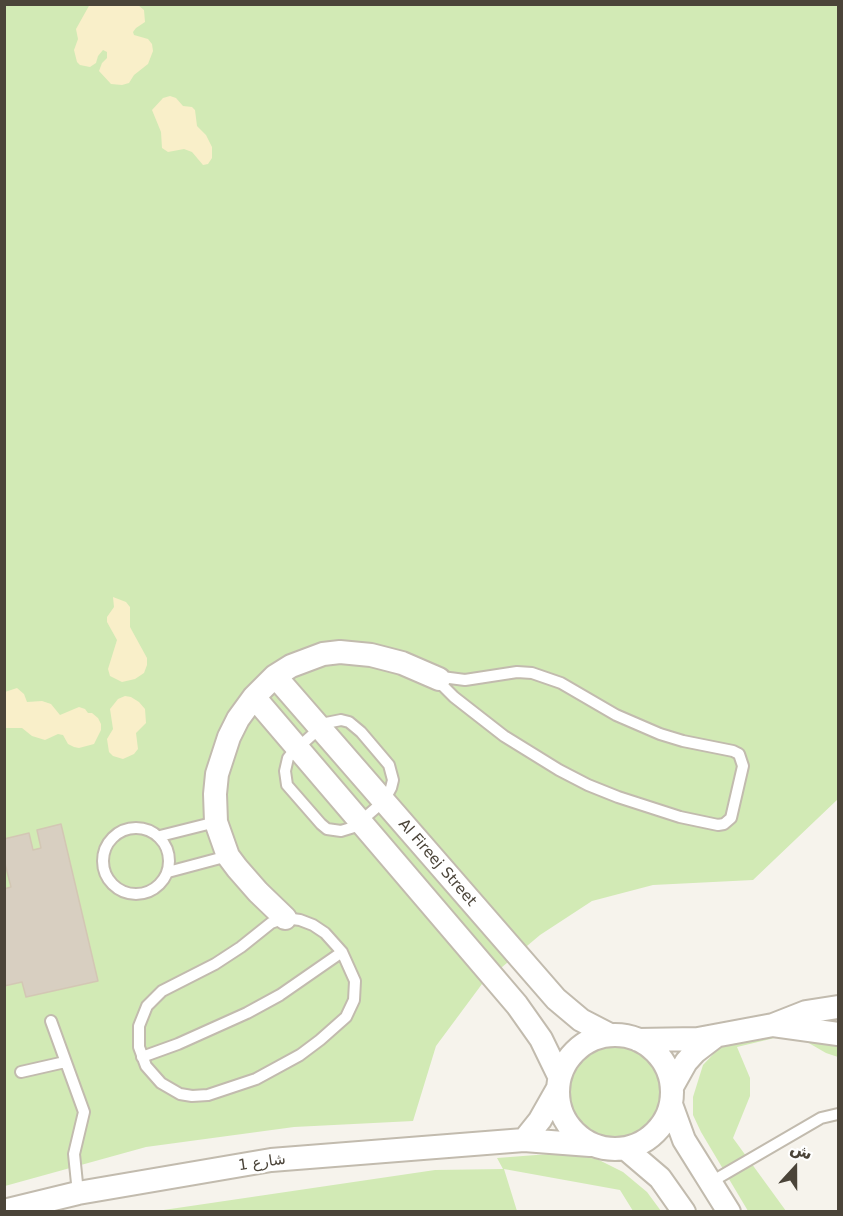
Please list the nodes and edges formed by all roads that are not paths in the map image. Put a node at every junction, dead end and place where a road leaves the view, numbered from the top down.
1 (275, 676) junction
2 (439, 680) junction
3 (254, 697) junction
4 (320, 728) junction
5 (297, 749) junction
6 (384, 801) junction
7 (216, 822) junction
8 (360, 822) junction
9 (160, 836) junction
10 (228, 856) junction
11 (168, 872) junction
12 (285, 918) junction
13 (342, 952) junction
14 (838, 1007) edge
15 (51, 1021) dead end
16 (773, 1025) junction
17 (838, 1034) edge
18 (610, 1035) junction
19 (717, 1035) junction
20 (638, 1040) junction
21 (142, 1057) junction
22 (65, 1062) junction
23 (21, 1072) dead end
24 (558, 1083) junction
25 (672, 1097) junction
26 (838, 1114) edge
27 (524, 1140) junction
28 (590, 1144) junction
29 (626, 1149) junction
30 (711, 1182) junction
31 (78, 1193) junction
32 (4, 1211) edge
33 (684, 1212) edge
34 (729, 1212) edge

1 - 2 street
1 - 3 street
1 - 4 street, Al Fireej Street
2 - 2 lane
3 - 5 street
3 - 7 street
4 - 5 lane
4 - 6 street, Al Fireej Street
5 - 8 street
5 - 8 lane
6 - 8 lane
6 - 18 street, Al Fireej Street
7 - 9 lane
7 - 10 street
8 - 24 street
9 - 11 lane
9 - 11 lane
10 - 11 lane
10 - 12 street
12 - 13 lane
12 - 21 lane
13 - 21 lane
13 - 21 lane
14 - 16 street
15 - 22 lane
16 - 17 street
16 - 19 street
18 - 20 street
18 - 24 street
19 - 20 street
19 - 25 street
20 - 25 street
22 - 23 lane
22 - 31 lane
24 - 27 street
24 - 28 street
25 - 29 street
25 - 30 street
26 - 30 lane
27 - 28 street, شارع 1
27 - 31 street, شارع 1
28 - 29 street
29 - 33 street
30 - 34 street
31 - 32 street, شارع 1

